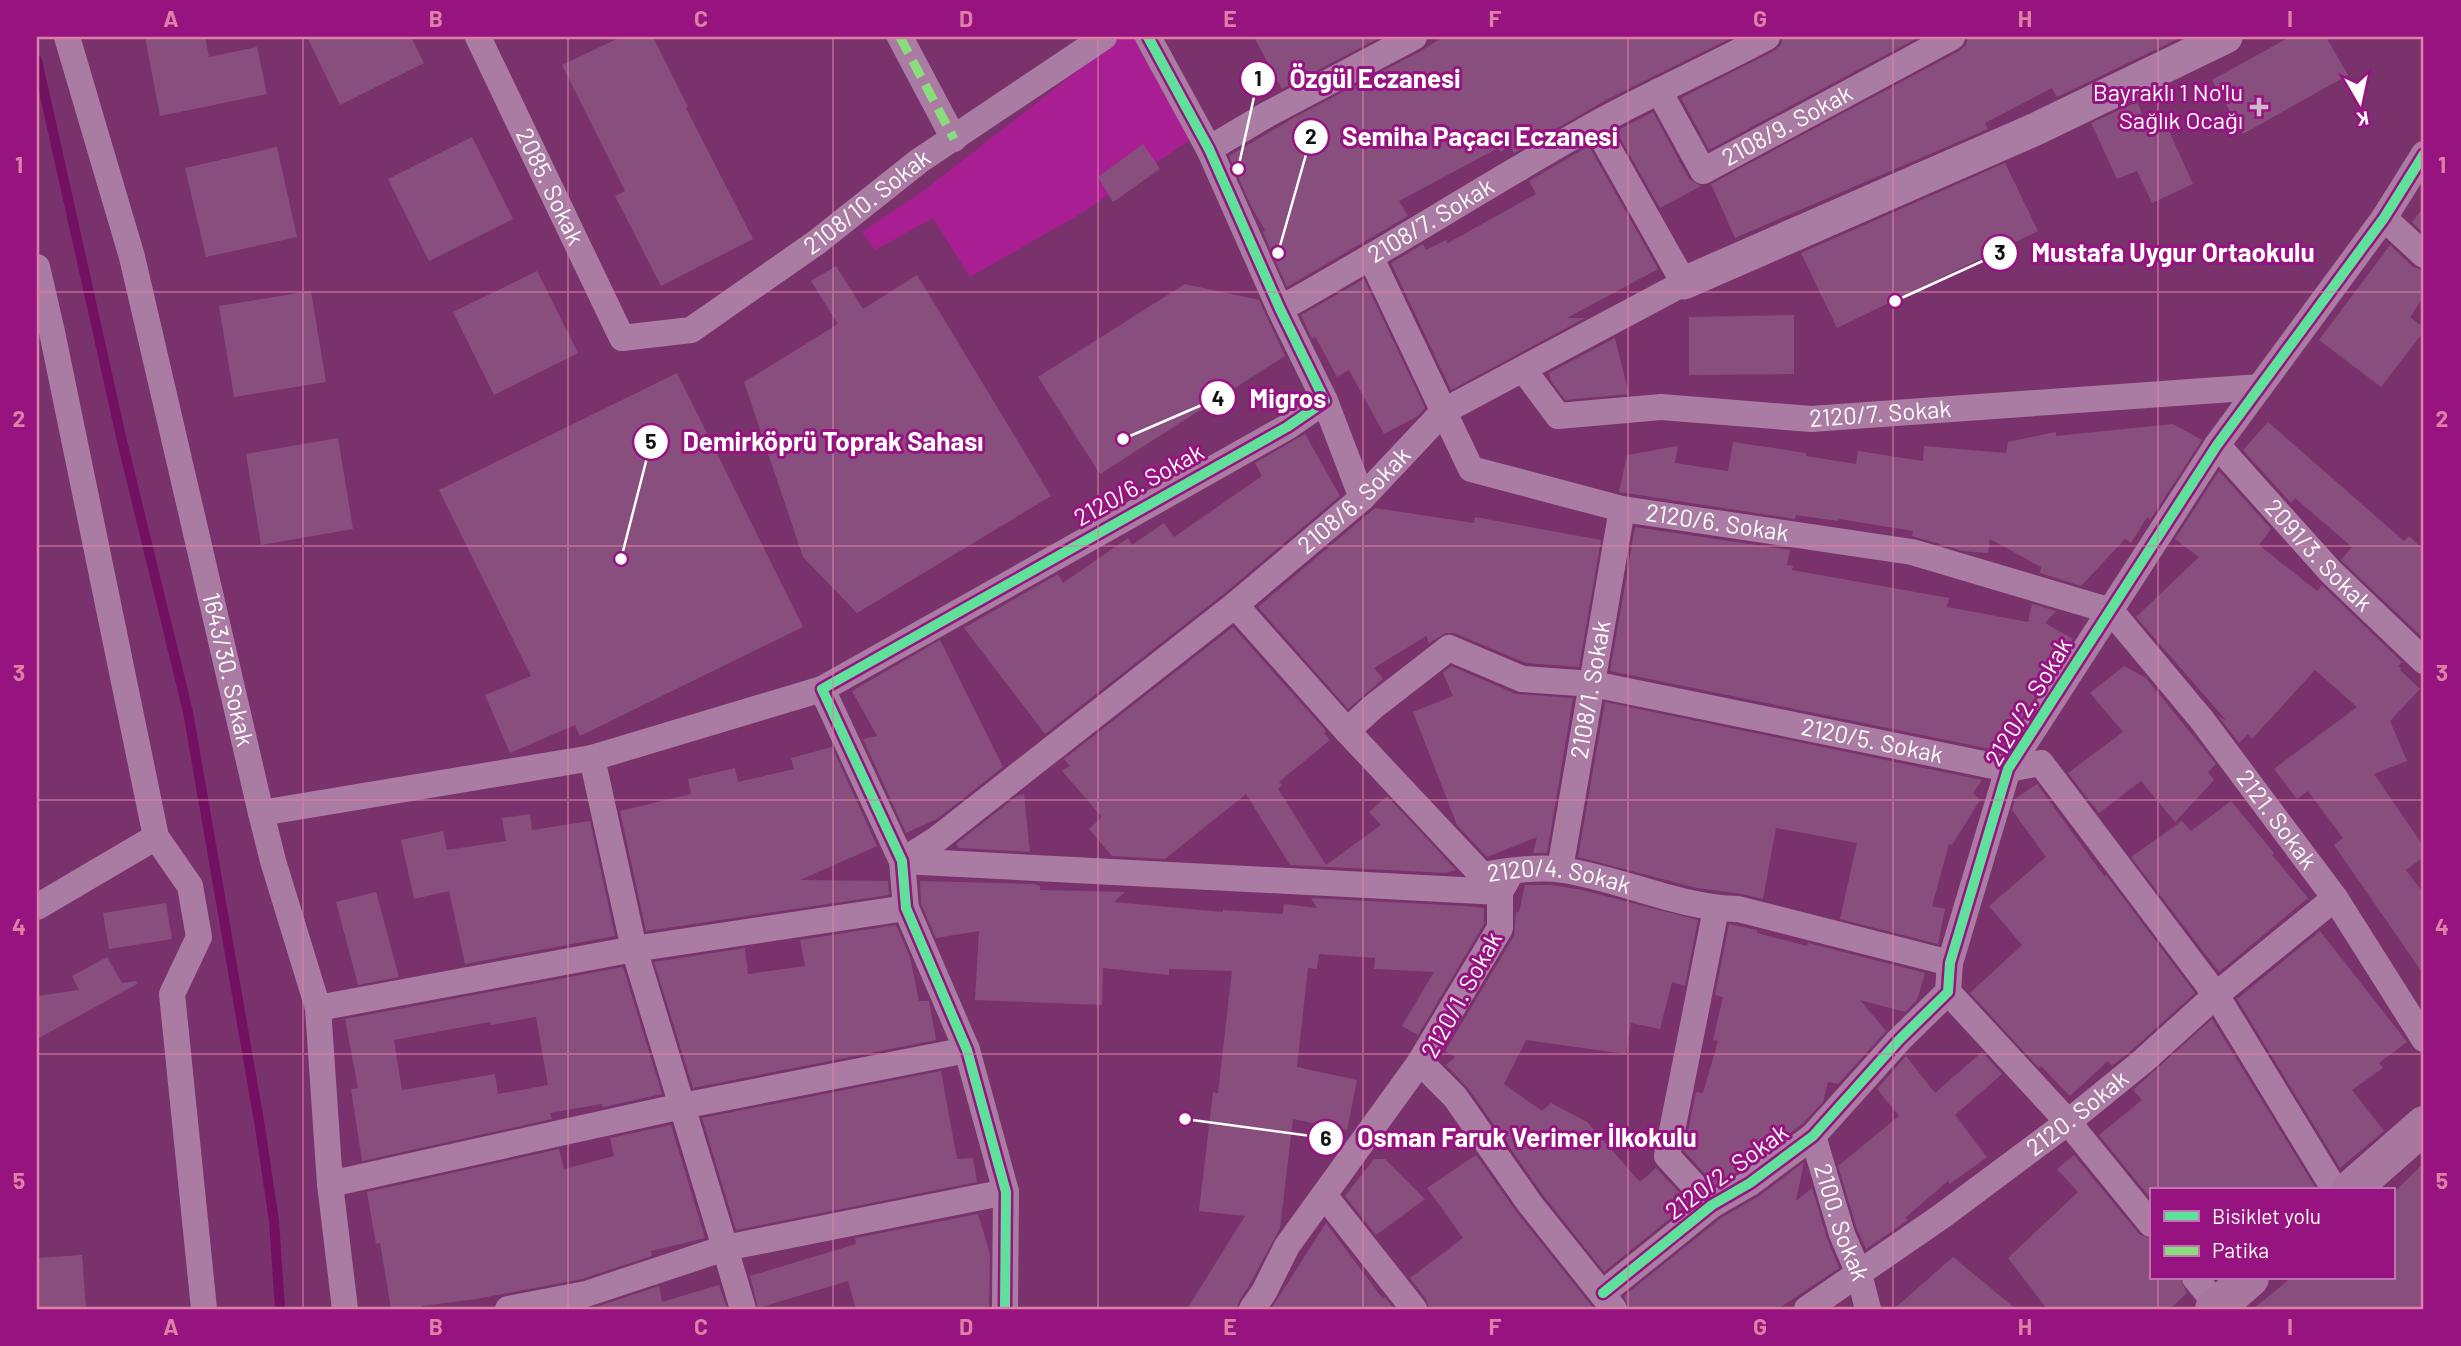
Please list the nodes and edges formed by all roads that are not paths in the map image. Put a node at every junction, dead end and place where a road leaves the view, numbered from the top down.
1 (67, 37) edge
2 (478, 37) edge
3 (900, 37) edge
4 (1104, 37) edge
5 (1148, 37) edge
6 (1414, 37) edge
7 (1767, 37) edge
8 (1952, 37) edge
9 (2226, 37) edge
10 (1659, 91) junction
11 (1595, 125) junction
12 (954, 139) junction
13 (1209, 149) junction
14 (2424, 154) edge
15 (2384, 218) junction
16 (2424, 255) edge
17 (1371, 258) junction
18 (37, 267) edge
19 (1684, 283) junction
20 (1280, 309) junction
21 (622, 338) joint
22 (1523, 369) junction
23 (2260, 387) junction
24 (1325, 401) junction
25 (1444, 411) junction
26 (2217, 445) junction
27 (1362, 498) junction
28 (1622, 509) junction
29 (1235, 605) junction
30 (2111, 611) junction
31 (2424, 661) edge
32 (1593, 684) junction
33 (822, 689) junction
34 (1347, 731) junction
35 (592, 758) junction
36 (2008, 769) junction
37 (261, 813) junction
38 (156, 837) junction
39 (902, 861) junction
40 (1560, 869) junction
41 (1507, 881) junction
42 (2335, 898) junction
43 (37, 907) edge
44 (906, 908) junction
45 (1716, 909) junction
46 (634, 949) junction
47 (1950, 962) junction
48 (1948, 992) junction
49 (2216, 995) junction
50 (318, 1008) junction
51 (2424, 1039) edge
52 (967, 1050) junction
53 (1420, 1062) junction
54 (682, 1106) junction
55 (2068, 1122) junction
56 (2424, 1125) edge
57 (1814, 1136) junction
58 (330, 1184) junction
59 (2333, 1188) edge
60 (2352, 1188) edge
61 (1006, 1192) junction
62 (1324, 1195) junction
63 (1712, 1205) junction
64 (2150, 1223) edge
65 (725, 1248) junction
66 (1859, 1274) junction
67 (2246, 1280) edge
68 (2209, 1298) edge
69 (1608, 1301) edge
70 (204, 1309) edge
71 (345, 1309) edge
72 (508, 1309) edge
73 (743, 1309) edge
74 (1005, 1309) edge
75 (1252, 1309) edge
76 (1414, 1309) edge
77 (1807, 1309) edge
78 (1868, 1309) edge

1 - 37 street, 1643/30. Sokak
2 - 21 street, 2085. Sokak
3 - 12 street
4 - 12 street, 2108/10. Sokak
5 - 13 street
6 - 13 street
7 - 10 street, 2108/7. Sokak
8 - 10 street, 2108/9. Sokak
9 - 19 street
10 - 11 street, 2108/7. Sokak
11 - 17 street, 2108/7. Sokak
11 - 19 street
12 - 21 street, 2108/10. Sokak
13 - 20 street
14 - 15 street, 2120/2. Sokak
15 - 16 street
15 - 23 street, 2120/2. Sokak
17 - 20 street, 2108/7. Sokak
17 - 25 street, 2120/6. Sokak
18 - 38 street
19 - 22 street, 2108/6. Sokak
20 - 24 street
22 - 23 street, 2120/7. Sokak
22 - 25 street, 2108/6. Sokak
23 - 26 street, 2120/2. Sokak
24 - 27 street
24 - 33 street, 2120/6. Sokak
25 - 27 street, 2108/6. Sokak
25 - 28 street, 2120/6. Sokak
26 - 30 street, 2120/2. Sokak
26 - 31 street, 2091/3. Sokak
27 - 29 street, 2108/6. Sokak
28 - 30 street, 2120/6. Sokak
28 - 32 street, 2108/1. Sokak
29 - 34 street, 2120/4. Sokak
29 - 39 street, 2108/6. Sokak
30 - 36 street, 2120/2. Sokak
30 - 42 street, 2121. Sokak
32 - 34 street, 2120/5. Sokak
32 - 36 street, 2120/5. Sokak
32 - 40 street, 2108/1. Sokak
33 - 35 street, 2120/6. Sokak
33 - 39 street
34 - 41 street, 2120/4. Sokak
35 - 37 street, 2120/6. Sokak
35 - 46 street
36 - 47 street, 2120/2. Sokak
36 - 49 street, 2120/5. Sokak
37 - 50 street, 1643/30. Sokak
38 - 43 street
38 - 70 street
39 - 41 street
39 - 44 street
40 - 41 street, 2120/4. Sokak
40 - 45 street, 2120/4. Sokak
41 - 53 street, 2120/1. Sokak
42 - 49 street, 2120. Sokak
42 - 51 street, 2121. Sokak
44 - 46 street
44 - 52 street
45 - 47 street, 2120/4. Sokak
45 - 63 street
46 - 50 street
46 - 54 street
47 - 48 street, 2120/2. Sokak
48 - 55 street
48 - 57 street, 2120/2. Sokak
49 - 55 street, 2120. Sokak
49 - 59 street, 2120/5. Sokak
50 - 58 street, 1643/30. Sokak
52 - 54 street
52 - 61 street
53 - 62 street
53 - 69 street, 2120/1. Sokak
54 - 58 street
54 - 65 street
55 - 64 street
55 - 66 street, 2120. Sokak
56 - 60 main road
57 - 63 street, 2120/2. Sokak
57 - 66 street, 2100. Sokak
58 - 71 street, 1643/30. Sokak
61 - 65 street
61 - 74 street
62 - 75 street
62 - 76 street
63 - 69 street, 2120/2. Sokak
65 - 72 street
65 - 73 street
66 - 77 street, 2120. Sokak
66 - 78 street, 2100. Sokak
67 - 68 main road

